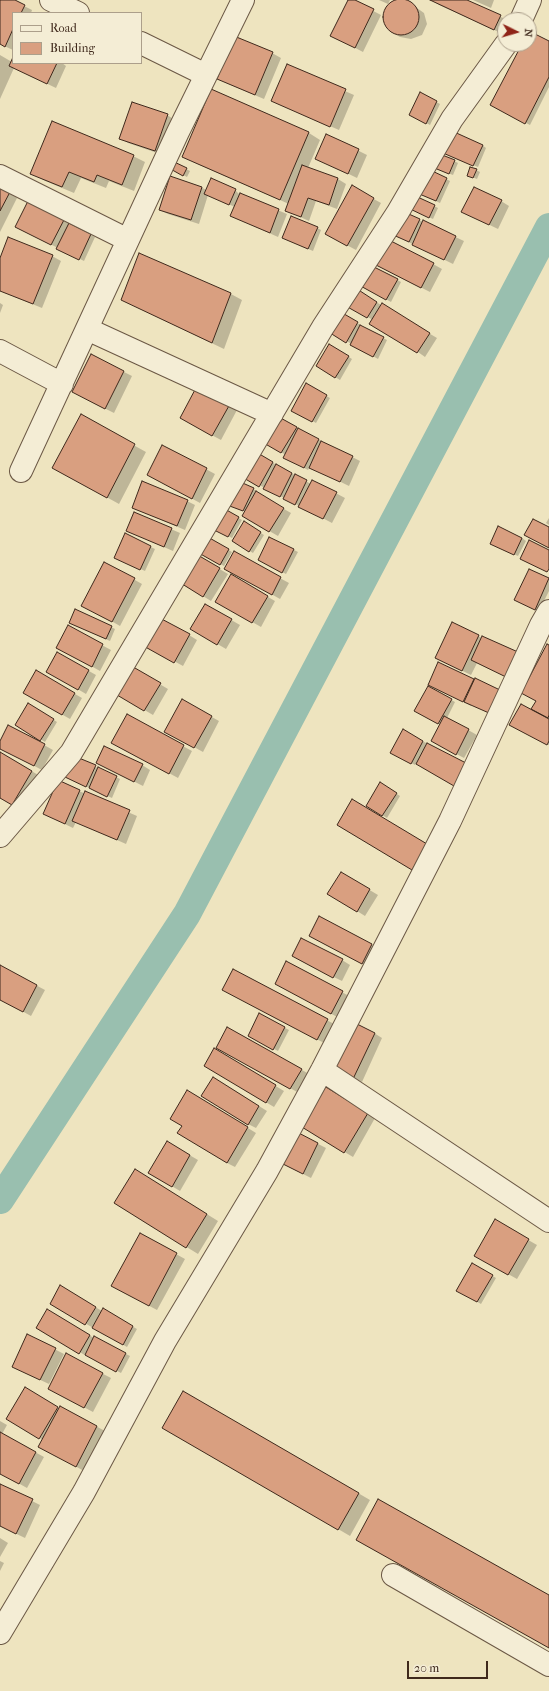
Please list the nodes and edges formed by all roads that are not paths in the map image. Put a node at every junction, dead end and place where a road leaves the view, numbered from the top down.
1 (51, 0) edge
2 (244, 0) edge
3 (530, 0) edge
4 (76, 12) edge
5 (525, 12) edge
6 (142, 43) edge
7 (500, 52) edge
8 (206, 75) junction
9 (0, 176) edge
10 (128, 240) junction
11 (87, 329) junction
12 (0, 351) edge
13 (62, 384) junction
14 (272, 414) junction
15 (21, 471) dead end
16 (546, 622) edge
17 (0, 836) edge
18 (322, 1070) junction
19 (549, 1221) edge
20 (392, 1575) dead end
21 (0, 1633) edge
22 (549, 1665) edge

1 - 4 street
2 - 8 street
3 - 5 street
6 - 8 street
7 - 14 street
8 - 10 street
9 - 10 street
10 - 11 street
11 - 13 street
11 - 14 street
12 - 13 street
13 - 15 street
14 - 17 street
16 - 18 street
18 - 19 street
18 - 21 street
20 - 22 street

